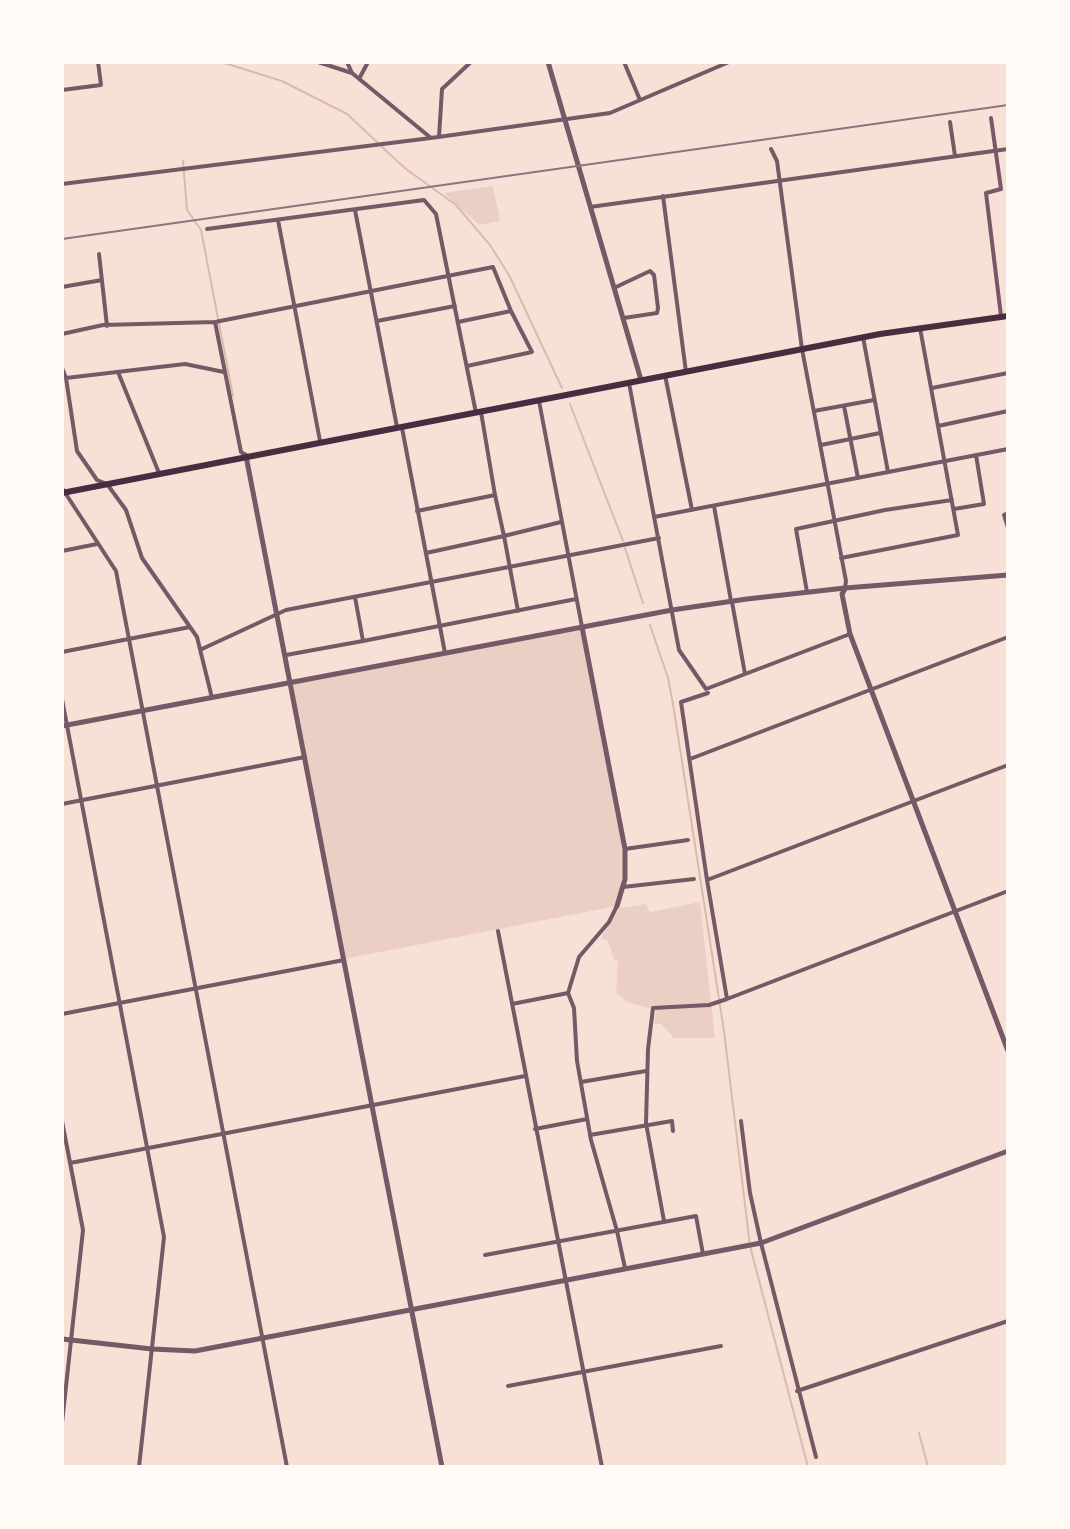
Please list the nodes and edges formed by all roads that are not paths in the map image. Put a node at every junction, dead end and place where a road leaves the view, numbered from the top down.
1 (98, 62) edge
2 (318, 62) edge
3 (347, 62) edge
4 (368, 62) edge
5 (471, 62) edge
6 (548, 62) edge
7 (624, 62) edge
8 (729, 62) edge
9 (352, 73) junction
10 (359, 79) junction
11 (62, 90) edge
12 (640, 100) junction
13 (991, 118) dead end
14 (565, 119) junction
15 (950, 122) dead end
16 (439, 137) junction
17 (431, 138) junction
18 (771, 149) dead end
19 (1008, 149) edge
20 (996, 151) junction
21 (955, 156) junction
22 (780, 179) junction
23 (62, 184) edge
24 (663, 196) junction
25 (590, 207) junction
26 (355, 210) junction
27 (278, 220) junction
28 (207, 229) dead end
29 (99, 254) dead end
30 (449, 277) junction
31 (102, 280) junction
32 (62, 287) edge
33 (614, 288) junction
34 (370, 292) junction
35 (455, 306) junction
36 (293, 307) junction
37 (511, 311) junction
38 (1004, 316) edge
39 (623, 318) junction
40 (377, 321) junction
41 (215, 322) junction
42 (458, 322) junction
43 (107, 326) junction
44 (920, 328) junction
45 (62, 334) edge
46 (863, 337) junction
47 (802, 349) junction
48 (467, 366) junction
49 (62, 368) edge
50 (118, 372) junction
51 (224, 372) junction
52 (686, 372) junction
53 (1008, 373) edge
54 (665, 375) junction
55 (66, 378) junction
56 (641, 380) junction
57 (629, 383) junction
58 (931, 388) junction
59 (874, 400) junction
60 (539, 401) junction
61 (844, 406) junction
62 (814, 411) junction
63 (1008, 411) edge
64 (478, 412) junction
65 (399, 426) junction
66 (938, 426) junction
67 (880, 433) junction
68 (850, 439) junction
69 (320, 441) junction
70 (821, 445) junction
71 (1008, 449) edge
72 (246, 455) junction
73 (976, 455) junction
74 (945, 462) junction
75 (888, 472) junction
76 (159, 473) junction
77 (858, 478) junction
78 (107, 484) junction
79 (828, 484) junction
80 (63, 491) edge
81 (495, 495) junction
82 (952, 500) junction
83 (714, 506) junction
84 (954, 509) junction
85 (692, 510) junction
86 (417, 511) junction
87 (1008, 513) edge
88 (654, 517) junction
89 (834, 521) junction
90 (561, 522) junction
91 (1008, 528) edge
92 (504, 536) junction
93 (659, 538) junction
94 (97, 544) junction
95 (62, 551) edge
96 (426, 553) junction
97 (567, 555) junction
98 (841, 558) junction
99 (509, 567) junction
100 (1008, 575) edge
101 (431, 582) junction
102 (845, 588) junction
103 (807, 592) junction
104 (355, 597) junction
105 (576, 599) junction
106 (731, 601) junction
107 (672, 610) junction
108 (518, 611) junction
109 (278, 613) junction
110 (440, 626) junction
111 (190, 627) junction
112 (582, 627) junction
113 (850, 634) junction
114 (1008, 637) edge
115 (130, 638) junction
116 (363, 641) junction
117 (202, 649) junction
118 (62, 652) edge
119 (445, 653) junction
120 (286, 655) junction
121 (745, 674) junction
122 (290, 682) junction
123 (870, 690) junction
124 (708, 693) dead end
125 (212, 698) junction
126 (62, 699) edge
127 (142, 711) junction
128 (64, 726) edge
129 (305, 757) junction
130 (690, 759) junction
131 (1008, 765) edge
132 (157, 786) junction
133 (81, 801) junction
134 (914, 803) junction
135 (62, 804) edge
136 (688, 840) dead end
137 (625, 849) junction
138 (694, 879) dead end
139 (707, 880) junction
140 (623, 887) junction
141 (1008, 891) edge
142 (617, 906) joint
143 (955, 912) junction
144 (498, 931) dead end
145 (344, 960) junction
146 (196, 988) junction
147 (568, 993) junction
148 (727, 999) junction
149 (120, 1002) junction
150 (511, 1004) junction
151 (62, 1014) edge
152 (1008, 1051) edge
153 (647, 1071) junction
154 (525, 1076) junction
155 (581, 1082) junction
156 (372, 1105) junction
157 (587, 1119) junction
158 (62, 1121) edge
159 (741, 1121) dead end
160 (646, 1123) junction
161 (535, 1129) junction
162 (673, 1131) dead end
163 (224, 1134) junction
164 (590, 1135) junction
165 (148, 1148) junction
166 (1008, 1151) edge
167 (70, 1163) junction
168 (664, 1221) junction
169 (617, 1231) junction
170 (558, 1242) junction
171 (761, 1243) junction
172 (703, 1254) junction
173 (485, 1255) dead end
174 (625, 1268) junction
175 (566, 1280) junction
176 (410, 1310) junction
177 (1008, 1321) edge
178 (262, 1337) junction
179 (62, 1339) edge
180 (71, 1340) junction
181 (721, 1346) dead end
182 (152, 1349) junction
183 (582, 1373) junction
184 (508, 1386) dead end
185 (797, 1391) junction
186 (62, 1423) edge
187 (816, 1457) dead end
188 (139, 1467) edge
189 (287, 1467) edge
190 (442, 1467) edge
191 (602, 1467) edge

1 - 11 street
2 - 9 street
3 - 9 street
4 - 10 street
5 - 16 street
6 - 14 street
7 - 12 street
8 - 12 street
9 - 10 street
10 - 17 street
12 - 14 street
13 - 20 street
14 - 16 street
14 - 25 street
15 - 21 street
16 - 17 street
17 - 23 street
18 - 22 street
19 - 20 street
20 - 21 street
20 - 38 street
21 - 22 street
22 - 24 street
22 - 47 street
24 - 25 street
24 - 52 street
25 - 33 street
26 - 27 street
26 - 30 street
26 - 34 street
27 - 28 street
27 - 36 street
29 - 31 street
30 - 34 street
30 - 35 street
30 - 37 street
31 - 32 street
31 - 43 street
33 - 39 street
33 - 39 street
34 - 36 street
34 - 40 street
35 - 40 street
35 - 42 street
36 - 41 street
36 - 69 street
37 - 42 street
37 - 48 street
38 - 44 main road
39 - 56 street
40 - 65 street
41 - 43 street
41 - 51 street
42 - 48 street
43 - 45 street
44 - 46 main road
44 - 58 street
46 - 47 main road
46 - 59 street
47 - 52 main road
47 - 62 street
48 - 64 street
49 - 55 street
50 - 51 street
50 - 55 street
50 - 76 street
51 - 72 street
52 - 54 main road
53 - 58 street
54 - 56 main road
54 - 85 street
55 - 78 street
56 - 57 main road
57 - 60 main road
57 - 88 street
58 - 66 street
59 - 61 street
59 - 67 street
60 - 64 main road
60 - 90 street
61 - 62 street
61 - 68 street
62 - 70 street
63 - 66 street
64 - 65 main road
64 - 81 street
65 - 69 main road
65 - 86 street
66 - 74 street
67 - 68 street
67 - 75 street
68 - 70 street
68 - 77 street
69 - 72 main road
70 - 79 street
71 - 73 street
72 - 76 main road
72 - 109 street
73 - 74 street
73 - 84 street
74 - 75 street
74 - 82 street
75 - 77 street
76 - 78 main road
77 - 79 street
78 - 80 main road
78 - 111 street
79 - 83 street
79 - 89 street
80 - 94 street
81 - 86 street
81 - 92 street
82 - 84 street
82 - 89 street
83 - 85 street
83 - 106 street
84 - 98 street
85 - 88 street
86 - 96 street
87 - 91 street
88 - 93 street
89 - 98 street
89 - 103 street
90 - 92 street
90 - 97 street
92 - 96 street
92 - 99 street
93 - 97 street
93 - 107 street
94 - 95 street
94 - 115 street
96 - 101 street
97 - 99 street
97 - 105 street
98 - 102 street
99 - 101 street
99 - 108 street
100 - 102 street
101 - 104 street
101 - 110 street
102 - 103 street
102 - 113 street
103 - 106 street
104 - 109 street
104 - 116 street
105 - 108 street
105 - 112 street
106 - 107 street
106 - 121 street
107 - 112 street
107 - 121 street
108 - 110 street
109 - 117 street
109 - 120 street
110 - 116 street
110 - 119 street
111 - 115 street
111 - 117 street
112 - 119 street
112 - 137 street
113 - 121 street
113 - 123 street
114 - 123 street
115 - 118 street
115 - 127 street
116 - 120 street
117 - 125 street
119 - 122 street
120 - 122 street
122 - 125 street
122 - 129 street
123 - 130 street
123 - 134 street
124 - 130 street
125 - 127 street
126 - 128 street
127 - 128 street
127 - 132 street
128 - 133 street
129 - 132 street
129 - 145 street
130 - 139 street
131 - 134 street
132 - 133 street
132 - 146 street
133 - 135 street
133 - 149 street
134 - 139 street
134 - 143 street
136 - 137 street
137 - 140 street
138 - 140 street
139 - 148 street
140 - 142 street
141 - 143 street
142 - 147 street
143 - 148 street
143 - 152 street
144 - 150 street
145 - 146 street
145 - 156 street
146 - 149 street
146 - 163 street
147 - 150 street
147 - 155 street
148 - 153 street
149 - 151 street
149 - 165 street
150 - 154 street
153 - 155 street
153 - 160 street
154 - 156 street
154 - 161 street
155 - 157 street
156 - 163 street
156 - 176 street
157 - 161 street
157 - 164 street
158 - 167 street
159 - 171 street
160 - 162 street
160 - 164 street
160 - 168 street
161 - 170 street
163 - 165 street
163 - 178 street
164 - 169 street
165 - 167 street
165 - 182 street
166 - 171 street
167 - 180 street
168 - 169 street
168 - 172 street
169 - 170 street
169 - 174 street
170 - 173 street
170 - 175 street
171 - 172 street
171 - 185 street
172 - 174 street
174 - 175 street
175 - 176 street
175 - 183 street
176 - 178 street
176 - 190 street
177 - 185 street
178 - 182 street
178 - 189 street
179 - 180 street
180 - 182 street
180 - 186 street
181 - 183 street
182 - 188 street
183 - 184 street
183 - 191 street
185 - 187 street

